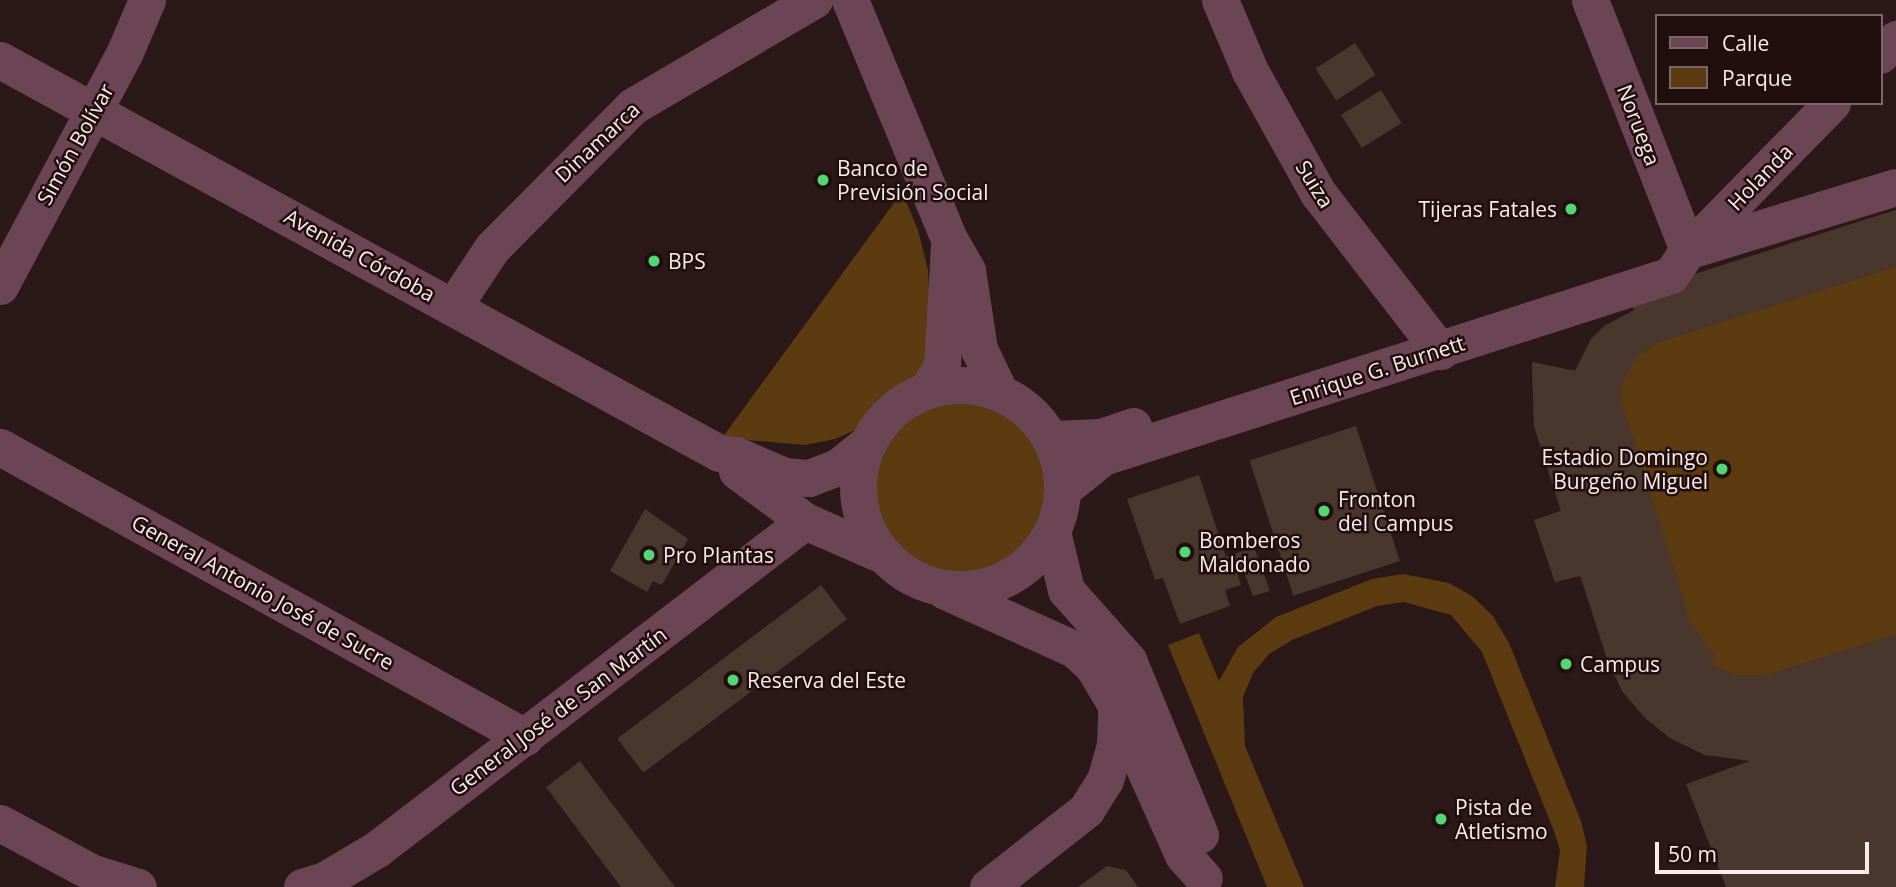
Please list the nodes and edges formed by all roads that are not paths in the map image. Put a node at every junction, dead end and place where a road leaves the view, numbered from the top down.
1 (147, 0) edge
2 (814, 0) edge
3 (850, 0) edge
4 (1220, 0) edge
5 (1590, 0) edge
6 (1896, 39) edge
7 (1882, 53) edge
8 (0, 60) edge
9 (1830, 105) edge
10 (94, 109) junction
11 (1764, 172) junction
12 (1896, 187) edge
13 (1793, 216) junction
14 (949, 239) junction
15 (1688, 250) junction
16 (0, 286) edge
17 (453, 307) junction
18 (1432, 341) junction
19 (927, 390) junction
20 (1000, 393) junction
21 (1052, 439) junction
22 (868, 443) junction
23 (0, 447) edge
24 (719, 453) junction
25 (1063, 489) junction
26 (805, 521) junction
27 (1052, 531) junction
28 (885, 556) junction
29 (918, 580) junction
30 (1116, 705) junction
31 (526, 737) junction
32 (0, 823) edge
33 (1206, 883) edge
34 (138, 887) edge
35 (302, 887) edge
36 (988, 887) edge

1 - 10 street, Simón Bolívar
2 - 17 street, Dinamarca
3 - 14 street
4 - 18 street, Suiza
5 - 15 street, Noruega
6 - 7 street
8 - 10 street, Avenida Córdoba
9 - 11 street, Holanda
10 - 16 street, Simón Bolívar
10 - 17 street, Avenida Córdoba
11 - 13 street
11 - 15 street, Holanda
12 - 13 street
13 - 15 street
14 - 19 street
14 - 20 street
15 - 18 street, Enrique G. Burnett
17 - 24 street, Avenida Córdoba
18 - 21 street, Enrique G. Burnett
18 - 25 street, Enrique G. Burnett
19 - 20 street
19 - 22 street
20 - 21 street
21 - 25 street
22 - 24 street, Avenida Córdoba
22 - 28 street
23 - 31 street, General Antonio José de Sucre
24 - 26 street, Avenida Córdoba
25 - 27 street
26 - 28 street, Avenida Córdoba
26 - 31 street, General José de San Martín
27 - 29 street
27 - 33 street
28 - 29 street
29 - 30 street
30 - 33 street
30 - 36 street
31 - 35 street, General José de San Martín
32 - 34 street

